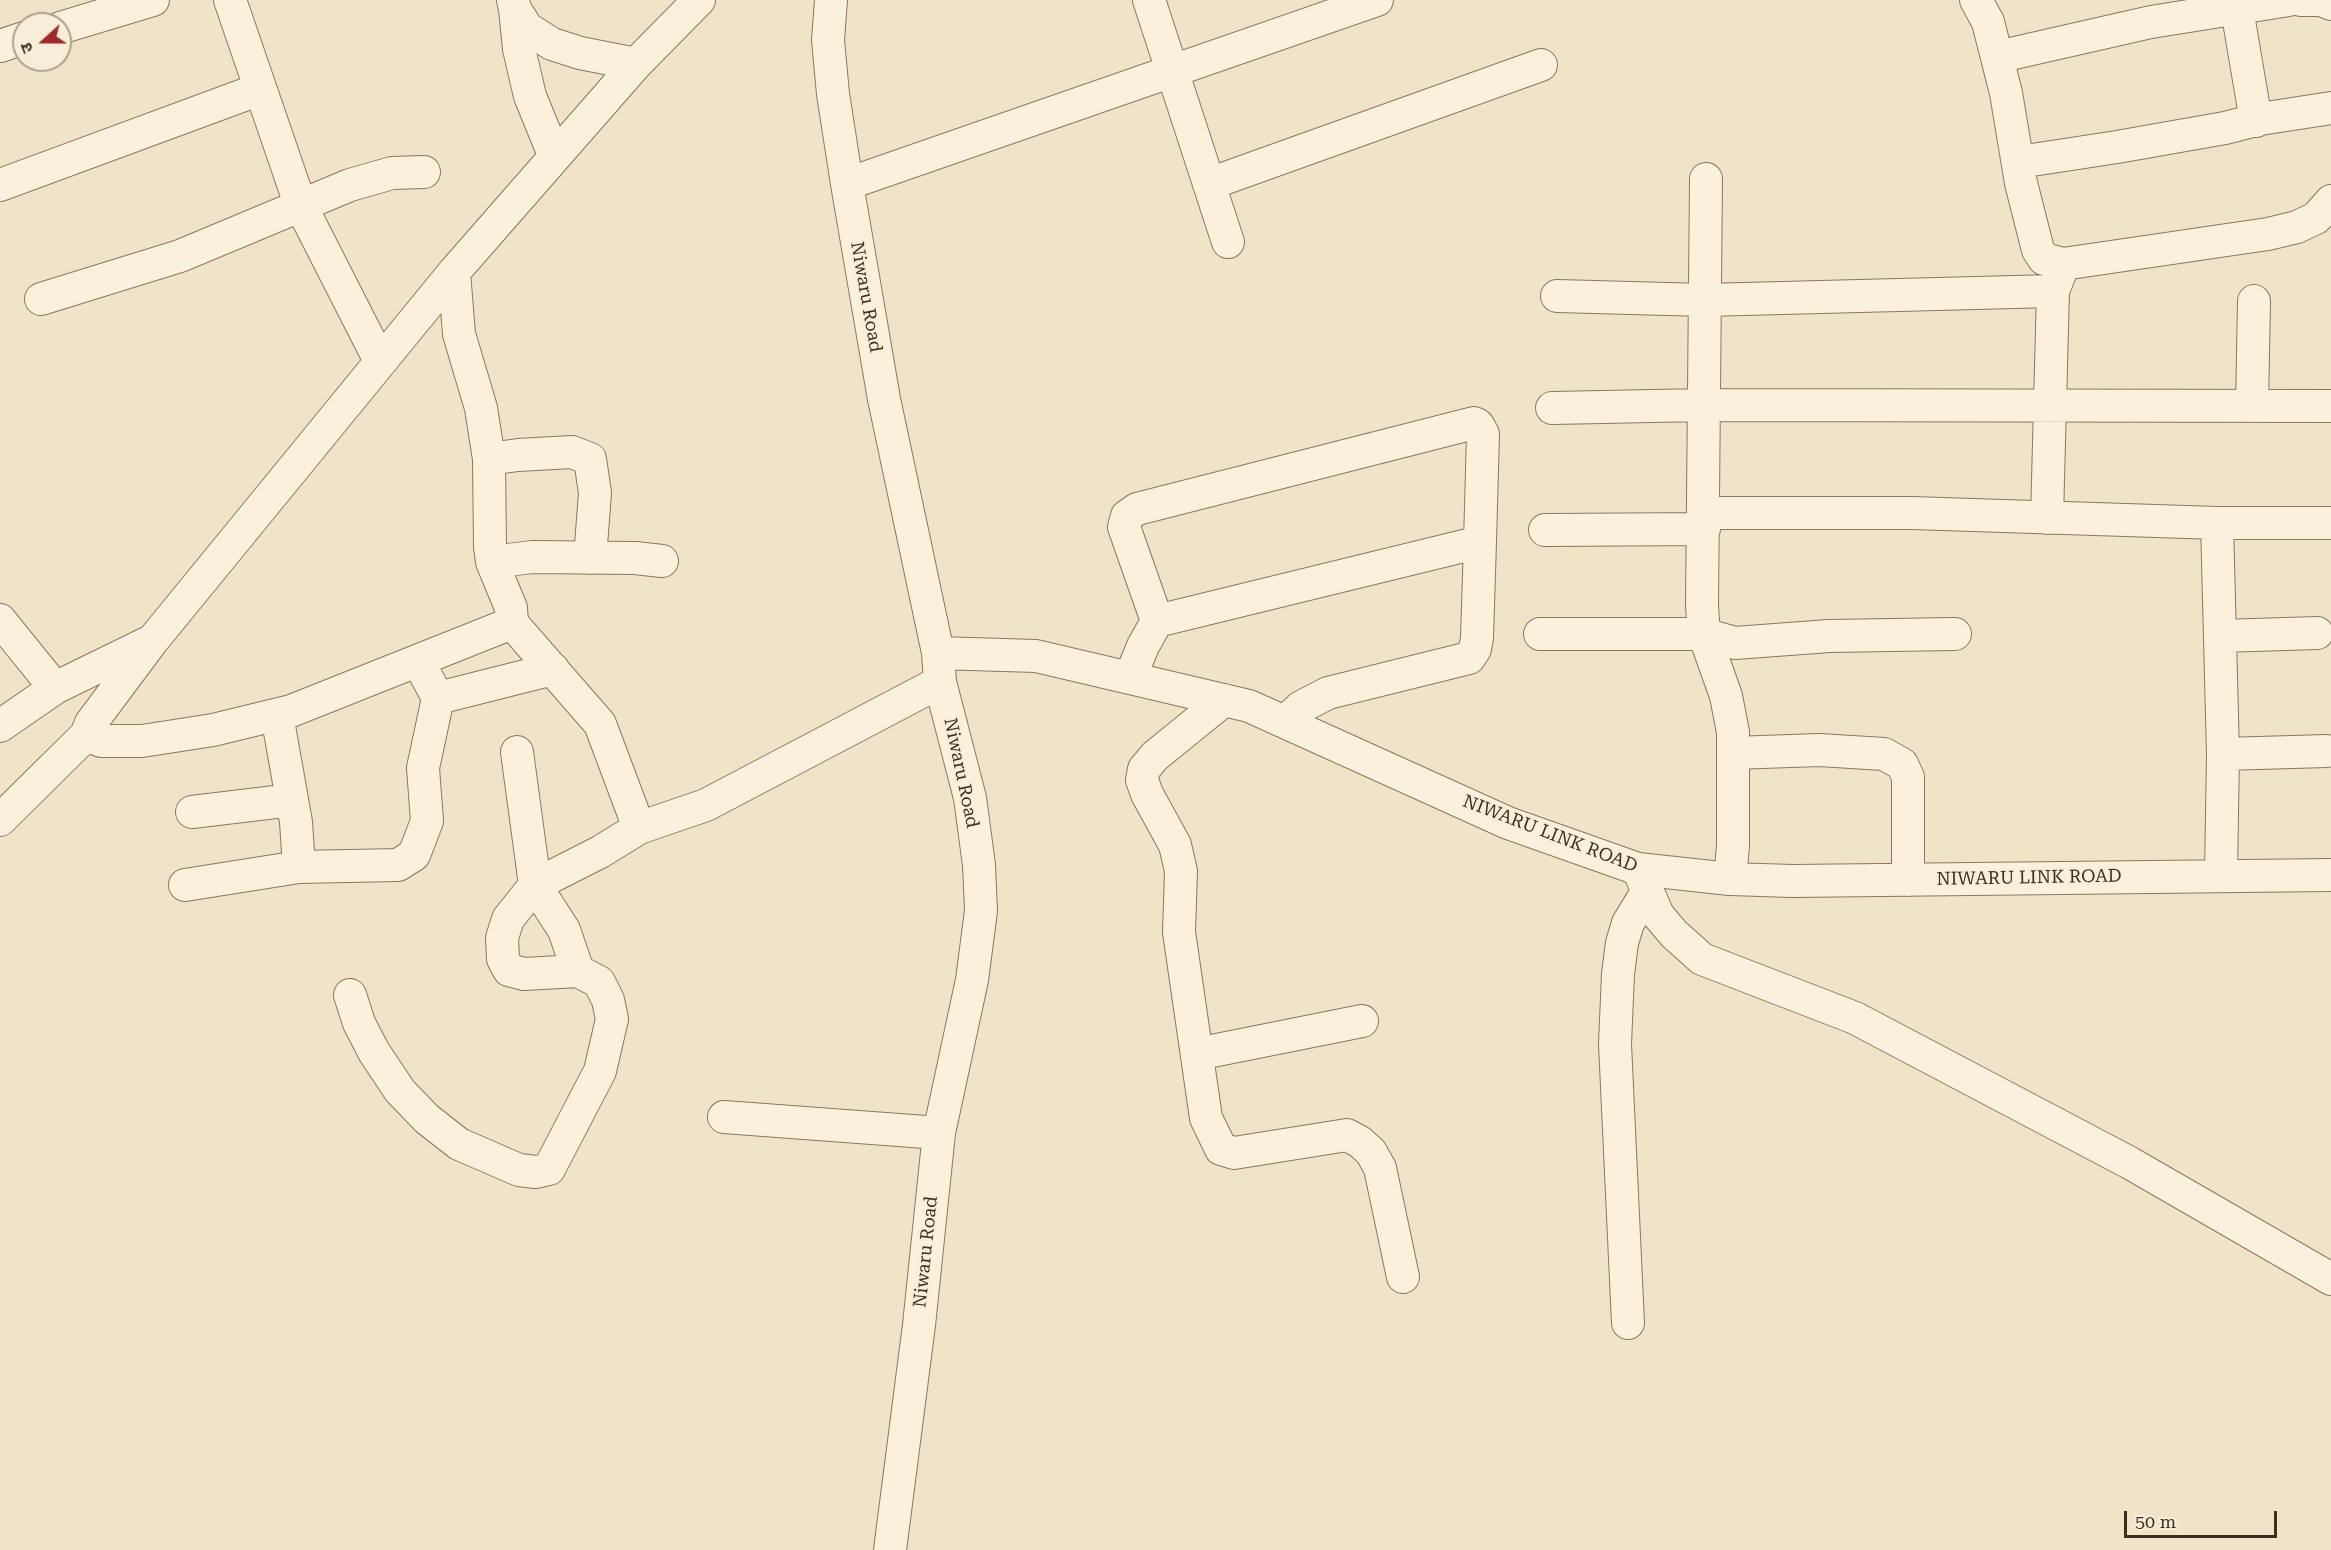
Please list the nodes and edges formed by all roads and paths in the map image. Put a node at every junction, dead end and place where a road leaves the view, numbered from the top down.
1 (153, 0) edge
2 (230, 0) edge
3 (699, 0) edge
4 (831, 0) edge
5 (1149, 0) edge
6 (1377, 0) edge
7 (1976, 0) edge
8 (2289, 0) edge
9 (2301, 0) edge
10 (2331, 4) edge
11 (514, 5) edge
12 (2237, 9) junction
13 (72, 24) edge
14 (1997, 57) junction
15 (636, 64) junction
16 (1541, 65) dead end
17 (1173, 71) junction
18 (260, 89) junction
19 (2331, 108) edge
20 (2256, 121) junction
21 (554, 155) junction
22 (2019, 162) junction
23 (424, 172) dead end
24 (1706, 178) dead end
25 (847, 184) junction
26 (1209, 184) junction
27 (0, 185) edge
28 (2331, 201) edge
29 (300, 204) junction
30 (1228, 242) dead end
31 (454, 272) junction
32 (2058, 278) junction
33 (1557, 296) dead end
34 (41, 299) dead end
35 (1705, 300) junction
36 (2254, 301) dead end
37 (380, 362) junction
38 (1703, 405) junction
39 (2050, 406) junction
40 (2252, 406) junction
41 (2331, 406) edge
42 (1552, 408) dead end
43 (489, 459) junction
44 (2048, 518) junction
45 (1704, 521) junction
46 (2217, 523) junction
47 (2331, 523) edge
48 (1545, 530) dead end
49 (1480, 542) junction
50 (590, 558) junction
51 (662, 561) dead end
52 (492, 562) junction
53 (0, 620) edge
54 (1157, 621) junction
55 (512, 623) junction
56 (2317, 633) dead end
57 (1540, 634) dead end
58 (1704, 634) junction
59 (1955, 634) dead end
60 (2221, 636) junction
61 (153, 640) junction
62 (418, 661) junction
63 (939, 667) junction
64 (553, 669) junction
65 (1130, 678) junction
66 (55, 688) junction
67 (438, 698) junction
68 (1224, 700) junction
69 (277, 715) junction
70 (1285, 722) junction
71 (0, 726) edge
72 (86, 735) junction
73 (2327, 751) dead end
74 (516, 752) dead end
75 (1732, 753) junction
76 (2223, 754) junction
77 (292, 800) junction
78 (192, 813) dead end
79 (0, 820) edge
80 (639, 828) junction
81 (299, 867) junction
82 (2221, 875) junction
83 (2331, 875) edge
84 (1730, 879) junction
85 (1643, 880) junction
86 (1908, 880) junction
87 (185, 885) dead end
88 (535, 885) junction
89 (578, 971) junction
90 (350, 995) dead end
91 (1362, 1021) dead end
92 (1197, 1054) junction
93 (724, 1118) dead end
94 (939, 1133) junction
95 (1403, 1277) dead end
96 (2331, 1279) edge
97 (1628, 1323) dead end
98 (891, 1550) edge

1 - 13 street
2 - 18 street
3 - 15 street
4 - 25 street, Niwaru Road
5 - 17 street
6 - 17 street
7 - 14 street
8 - 12 street
9 - 10 street
11 - 15 street
11 - 21 street
12 - 14 street
12 - 20 street
14 - 22 street
15 - 21 street
16 - 26 street
17 - 25 street
17 - 26 street
18 - 27 street
18 - 29 street
19 - 20 street
20 - 22 street
21 - 31 street
22 - 32 street
23 - 29 street
24 - 35 street
25 - 63 street, Niwaru Road
26 - 30 street
28 - 32 street
29 - 34 street
29 - 37 street
31 - 37 street
31 - 43 street
32 - 35 street
32 - 39 street
33 - 35 street
35 - 38 street
36 - 40 street
37 - 61 street
38 - 39 street
38 - 42 street
38 - 45 street
39 - 40 street
39 - 44 street
40 - 41 street
43 - 50 street
43 - 52 street
44 - 45 street
44 - 46 street
45 - 48 street
45 - 58 street
46 - 47 street
46 - 60 street
49 - 54 street
49 - 54 street
49 - 70 street
50 - 51 street
50 - 52 street
52 - 55 street
53 - 66 street
54 - 65 street
55 - 62 street
55 - 64 street
56 - 60 street
57 - 58 street
58 - 59 street
58 - 75 street
60 - 76 street
61 - 66 street
61 - 72 street
62 - 67 street
62 - 69 street
63 - 65 street, NIWARU LINK ROAD
63 - 80 street
63 - 94 street, Niwaru Road
64 - 67 street
64 - 80 street
65 - 68 street, NIWARU LINK ROAD
66 - 71 street
67 - 81 street
68 - 70 street, NIWARU LINK ROAD
68 - 92 street
69 - 72 street
69 - 77 street
70 - 85 street, NIWARU LINK ROAD
72 - 79 street
73 - 76 street
74 - 88 street
75 - 84 street
75 - 86 street
76 - 82 street
77 - 78 street
77 - 81 street
80 - 88 street
81 - 87 street
82 - 83 street, NIWARU LINK ROAD
82 - 86 street, NIWARU LINK ROAD
84 - 85 street, NIWARU LINK ROAD
84 - 86 street, NIWARU LINK ROAD
85 - 96 street
85 - 97 street
88 - 89 street
88 - 89 street
89 - 90 street
91 - 92 street
92 - 95 street
93 - 94 street
94 - 98 street, Niwaru Road

